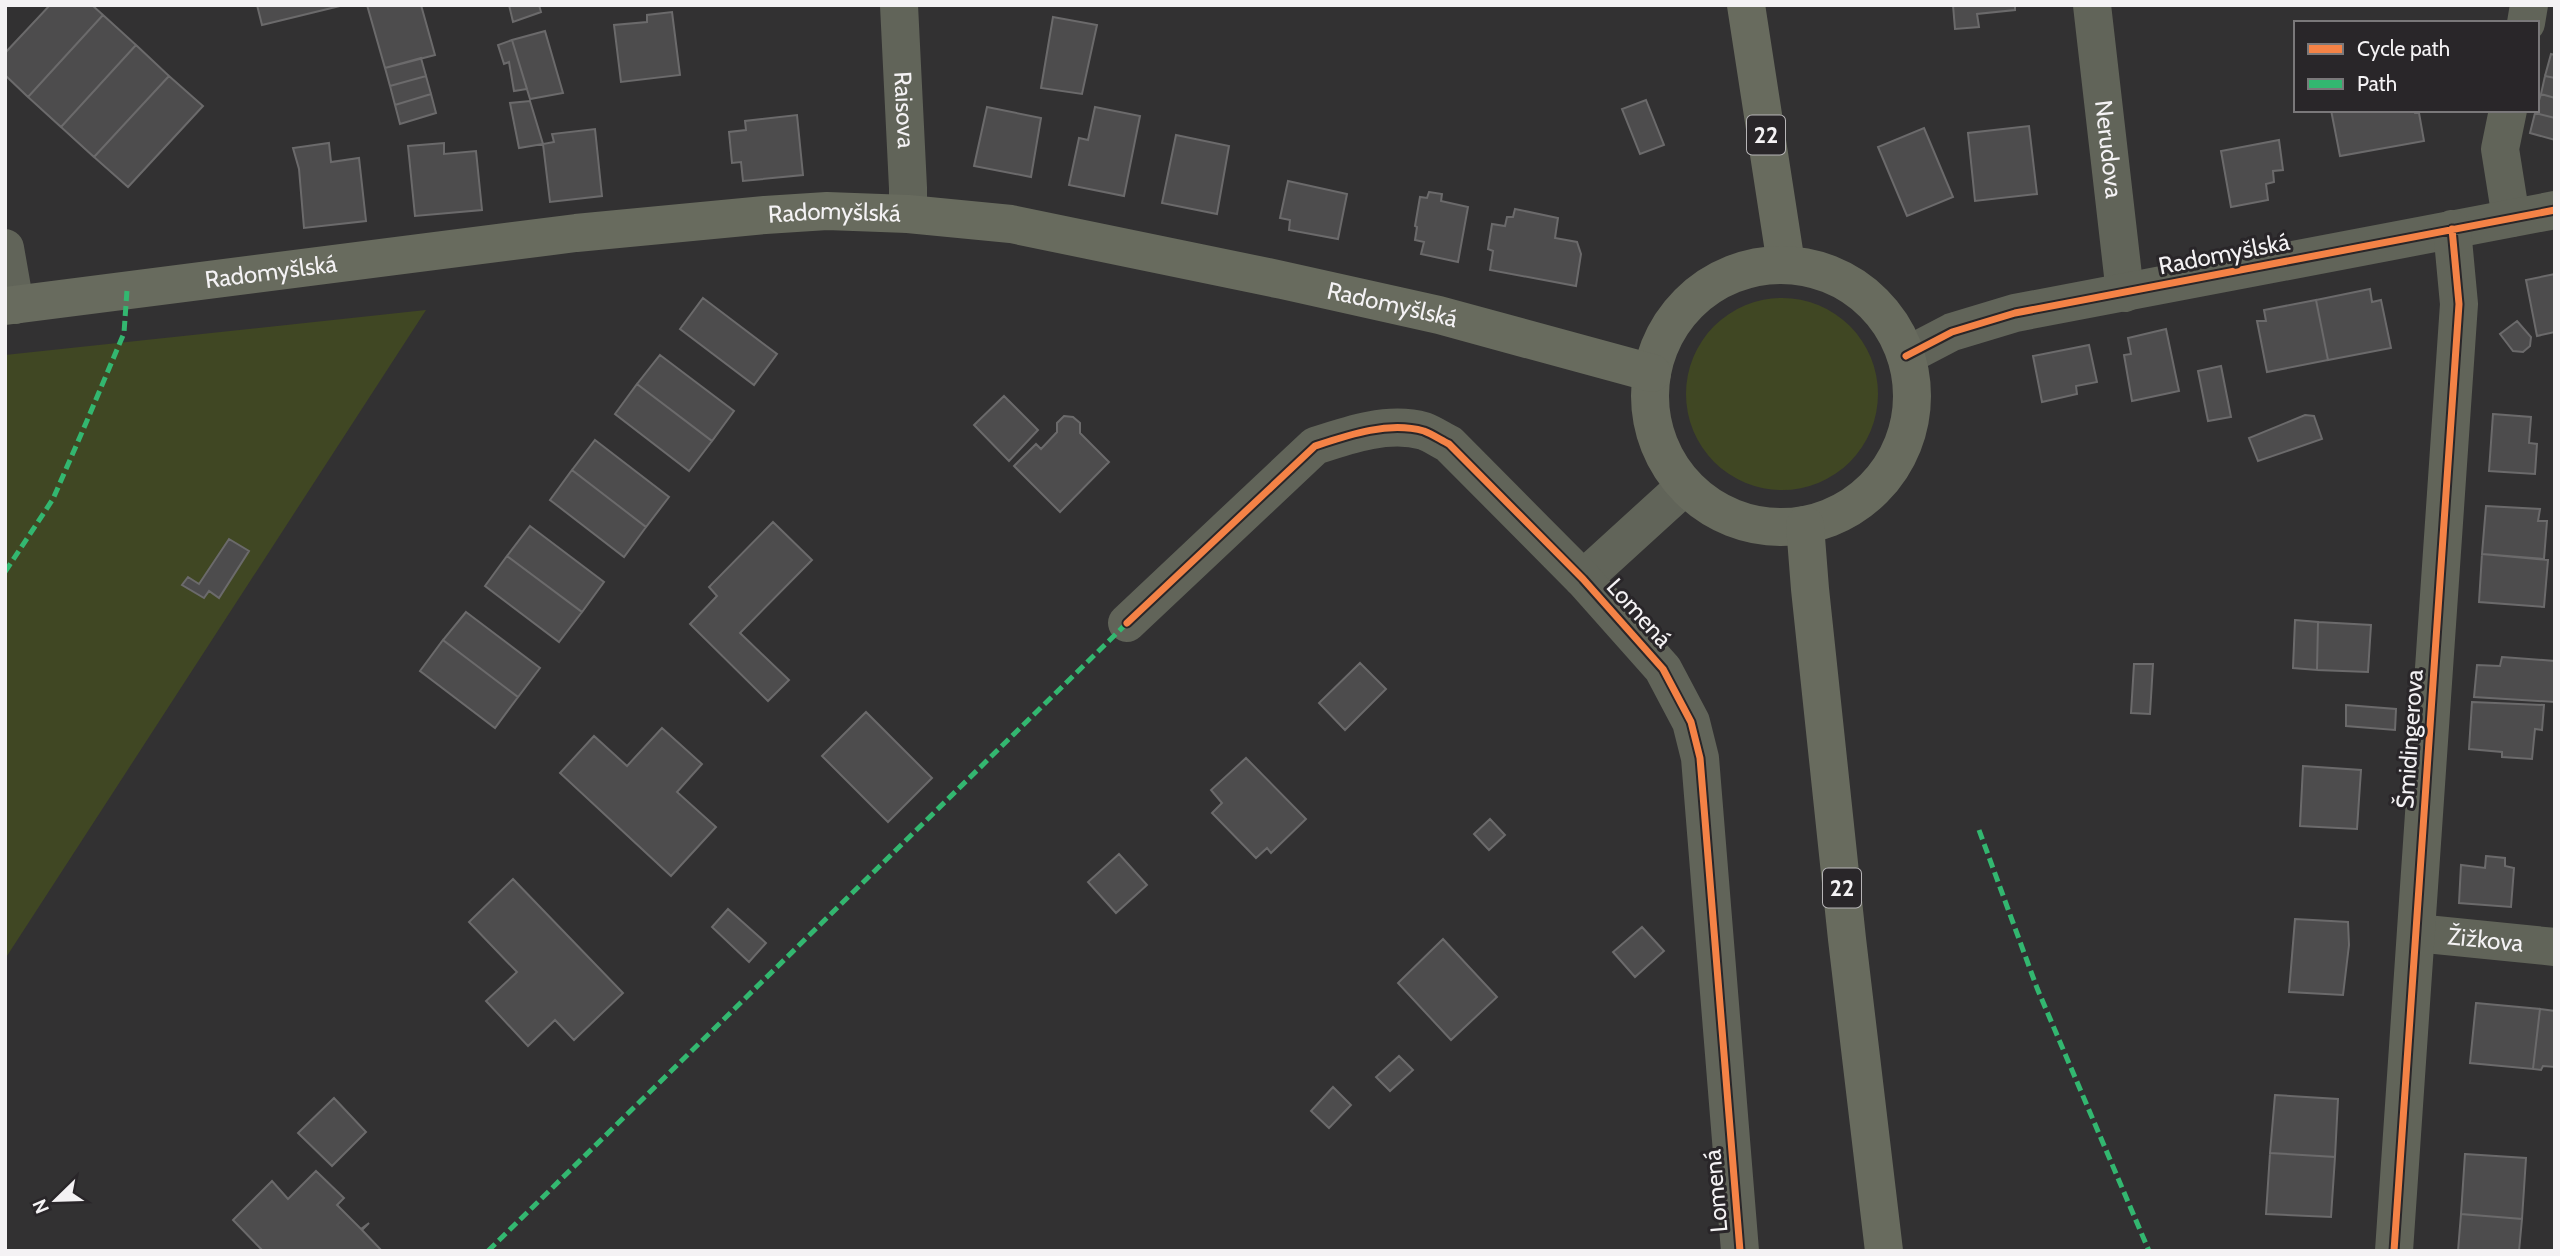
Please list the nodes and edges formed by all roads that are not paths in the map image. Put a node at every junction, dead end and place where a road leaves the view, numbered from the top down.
1 (899, 5) edge
2 (1745, 5) edge
3 (2092, 5) edge
4 (2508, 112) edge
5 (2555, 210) edge
6 (908, 215) junction
7 (2511, 218) junction
8 (2452, 229) junction
9 (5, 248) edge
10 (1786, 264) junction
11 (2125, 293) junction
12 (10, 305) edge
13 (1906, 355) junction
14 (1652, 373) junction
15 (1685, 486) junction
16 (1805, 525) junction
17 (1583, 579) junction
18 (1127, 623) dead end
19 (2416, 933) junction
20 (2555, 947) edge
21 (1740, 1251) edge
22 (1884, 1251) edge
23 (2394, 1251) edge

1 - 6 street, Raisova
2 - 10 main road, 22
3 - 11 street, Nerudova
4 - 7 street
5 - 7 street, Radomyšlská
6 - 12 main road, Radomyšlská
6 - 14 main road, Radomyšlská
7 - 8 street, Radomyšlská
8 - 11 street, Radomyšlská
8 - 19 street, Šmidingerova
9 - 12 street
10 - 13 main road
10 - 14 main road
11 - 13 street, Radomyšlská
13 - 16 main road
14 - 15 main road
15 - 16 main road
15 - 17 street, Lomená
16 - 22 main road, 22
17 - 18 street, Lomená
17 - 21 street, Lomená
19 - 20 street, Žižkova
19 - 23 street, Šmidingerova

